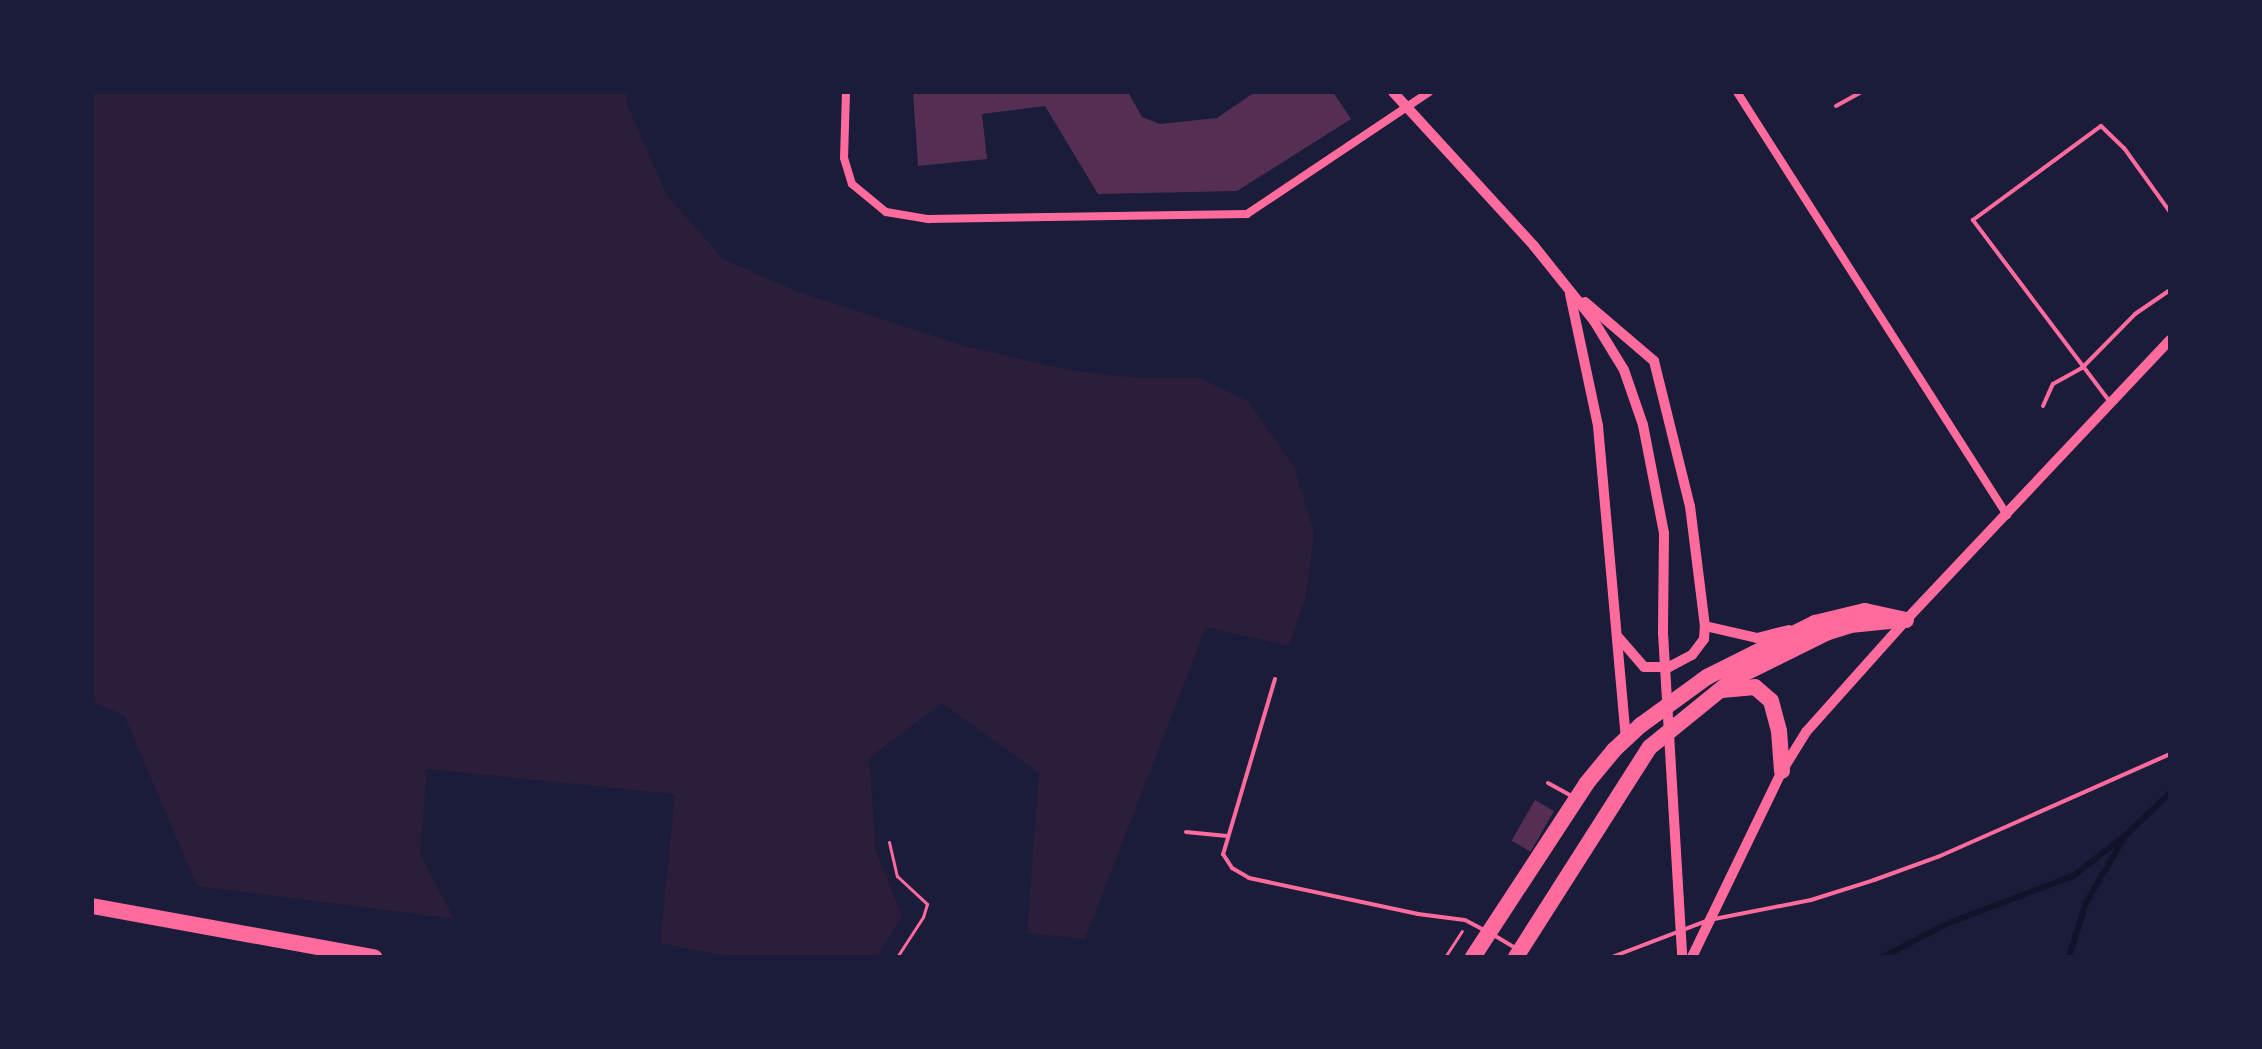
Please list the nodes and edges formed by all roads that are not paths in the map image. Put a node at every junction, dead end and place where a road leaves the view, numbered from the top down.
1 (846, 92) edge
2 (1393, 92) edge
3 (1429, 92) edge
4 (1737, 92) edge
5 (1861, 92) edge
6 (1836, 106) dead end
7 (1407, 110) junction
8 (2170, 212) edge
9 (1568, 288) junction
10 (2170, 290) edge
11 (2170, 340) edge
12 (2082, 368) junction
13 (2112, 403) junction
14 (2043, 406) dead end
15 (2007, 515) junction
16 (1906, 620) junction
17 (1813, 624) junction
18 (1705, 626) junction
19 (1617, 637) junction
20 (1275, 679) dead end
21 (1717, 691) junction
22 (1626, 738) junction
23 (2170, 754) edge
24 (1782, 771) junction
25 (1548, 783) dead end
26 (1577, 799) junction
27 (1186, 832) dead end
28 (1227, 836) junction
29 (92, 906) edge
30 (1709, 920) junction
31 (1477, 952) edge
32 (1694, 952) edge
33 (374, 957) edge
34 (1516, 957) edge
35 (1530, 957) edge
36 (1612, 957) edge
37 (1682, 957) edge

1 - 7 street
2 - 7 street
3 - 7 street
4 - 15 street
5 - 6 lane
7 - 9 street
8 - 12 lane
9 - 18 street
9 - 19 street
9 - 37 street
10 - 12 lane
11 - 13 street
12 - 13 lane
12 - 14 lane
13 - 15 street
15 - 16 street
16 - 17 highway
16 - 21 highway
16 - 24 street
17 - 18 street
17 - 22 highway
18 - 19 street
19 - 22 street
20 - 28 lane
21 - 24 highway
21 - 34 highway
22 - 26 highway
23 - 30 lane
24 - 30 street
25 - 26 lane
26 - 31 highway
27 - 28 lane
28 - 35 lane
29 - 33 highway
30 - 32 street
30 - 36 lane

